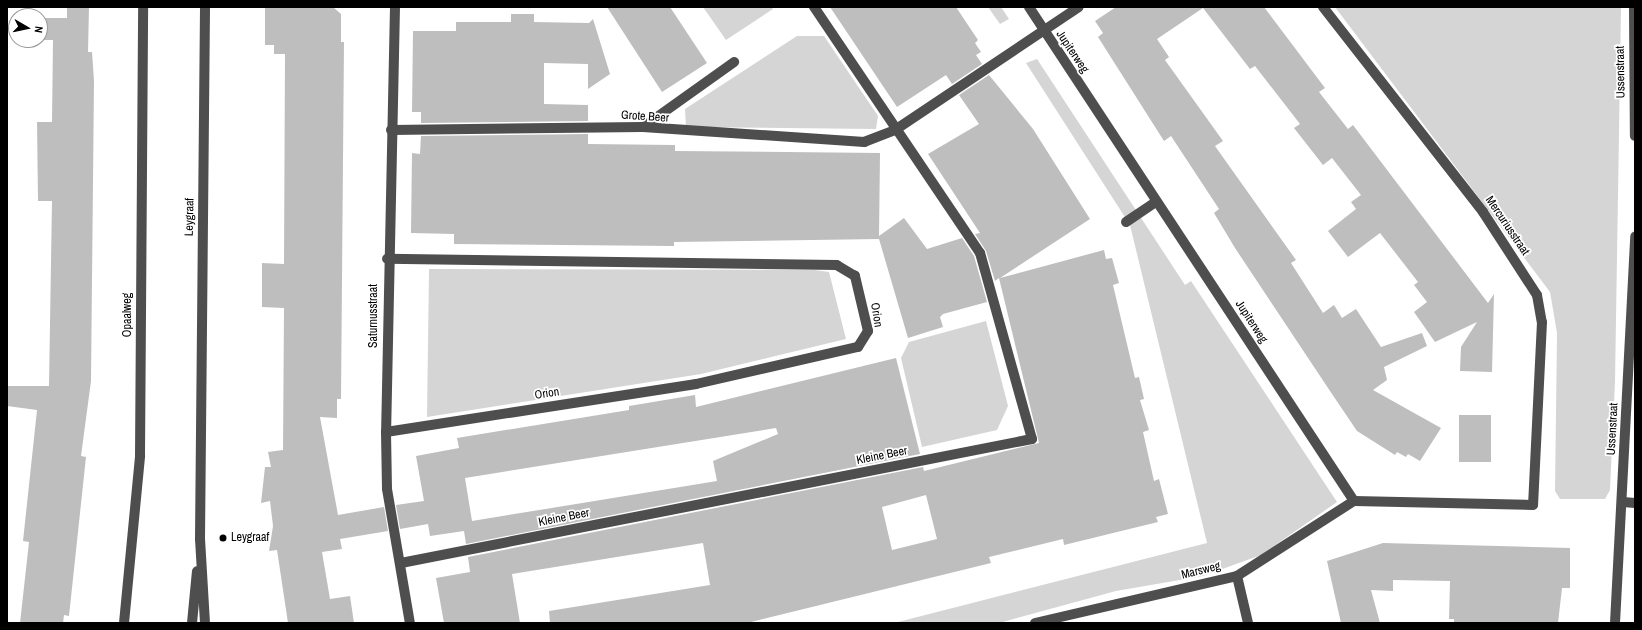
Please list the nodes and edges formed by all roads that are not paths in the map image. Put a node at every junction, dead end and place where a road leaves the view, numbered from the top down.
1 (143, 7) edge
2 (395, 7) edge
3 (814, 7) edge
4 (1029, 7) edge
5 (1079, 7) edge
6 (1323, 7) edge
7 (1634, 7) edge
8 (205, 10) edge
9 (1043, 31) junction
10 (734, 62) dead end
11 (643, 127) junction
12 (391, 130) junction
13 (895, 130) junction
14 (1635, 136) edge
15 (1156, 202) junction
16 (1126, 222) dead end
17 (1635, 237) edge
18 (387, 259) junction
19 (386, 432) junction
20 (1354, 501) junction
21 (1623, 502) junction
22 (1635, 503) edge
23 (200, 539) junction
24 (401, 563) junction
25 (1237, 576) junction
26 (124, 623) edge
27 (192, 623) edge
28 (205, 623) edge
29 (410, 623) edge
30 (1035, 623) edge
31 (1248, 623) edge
32 (1615, 623) edge

1 - 26 street, Opaalweg
2 - 12 street, Saturnusstraat
3 - 13 street
4 - 9 street, Jupiterweg
5 - 9 street
6 - 20 street, Mercuriusstraat
7 - 14 street, Ussenstraat
8 - 23 street, Leygraaf
9 - 13 street, Grote Beer
9 - 15 street, Jupiterweg
10 - 11 street
11 - 12 street, Grote Beer
11 - 13 street, Grote Beer
12 - 18 street, Saturnusstraat
13 - 24 street, Kleine Beer
15 - 16 street
15 - 20 street, Jupiterweg
17 - 21 street, Ussenstraat
18 - 19 street, Saturnusstraat
18 - 19 street, Orion
19 - 24 street, Saturnusstraat
20 - 25 street, Marsweg
21 - 22 street
21 - 32 street, Ussenstraat
23 - 27 street, Leygraaf
23 - 28 street, Leygraaf
24 - 29 street, Saturnusstraat
25 - 30 street, Marsweg
25 - 31 street

